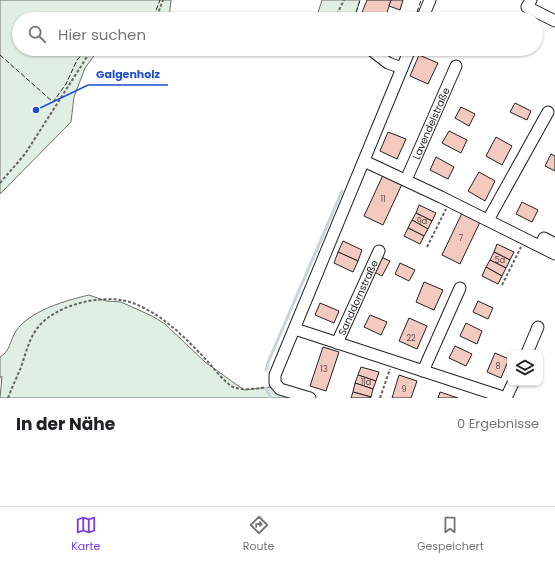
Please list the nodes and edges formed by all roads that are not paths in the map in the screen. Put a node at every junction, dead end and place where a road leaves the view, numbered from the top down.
1 (430, 0) edge
2 (531, 0) edge
3 (425, 12) edge
4 (555, 21) edge
5 (379, 56) edge
6 (407, 56) edge
7 (456, 66) dead end
8 (402, 68) junction
9 (548, 112) dead end
10 (364, 161) junction
11 (406, 180) junction
12 (488, 220) junction
13 (555, 244) edge
14 (540, 246) junction
15 (379, 252) dead end
16 (555, 254) edge
17 (460, 288) dead end
18 (538, 327) dead end
19 (295, 329) junction
20 (337, 343) junction
21 (528, 350) edge
22 (423, 371) junction
23 (512, 386) edge
24 (310, 398) edge
25 (506, 398) edge

1 - 3 street
2 - 4 street
5 - 8 street
6 - 8 street
7 - 11 street, Lavendelstraße
8 - 10 street
9 - 12 street
10 - 11 street
10 - 19 street
11 - 12 street
12 - 14 street
13 - 14 street
14 - 16 street
15 - 20 street, Sanddornstraße
17 - 22 street
18 - 21 street
19 - 20 street, Sanddornstraße
19 - 24 street
20 - 22 street, Sanddornstraße
22 - 25 street, Sanddornstraße
23 - 25 street, Sanddornstraße

